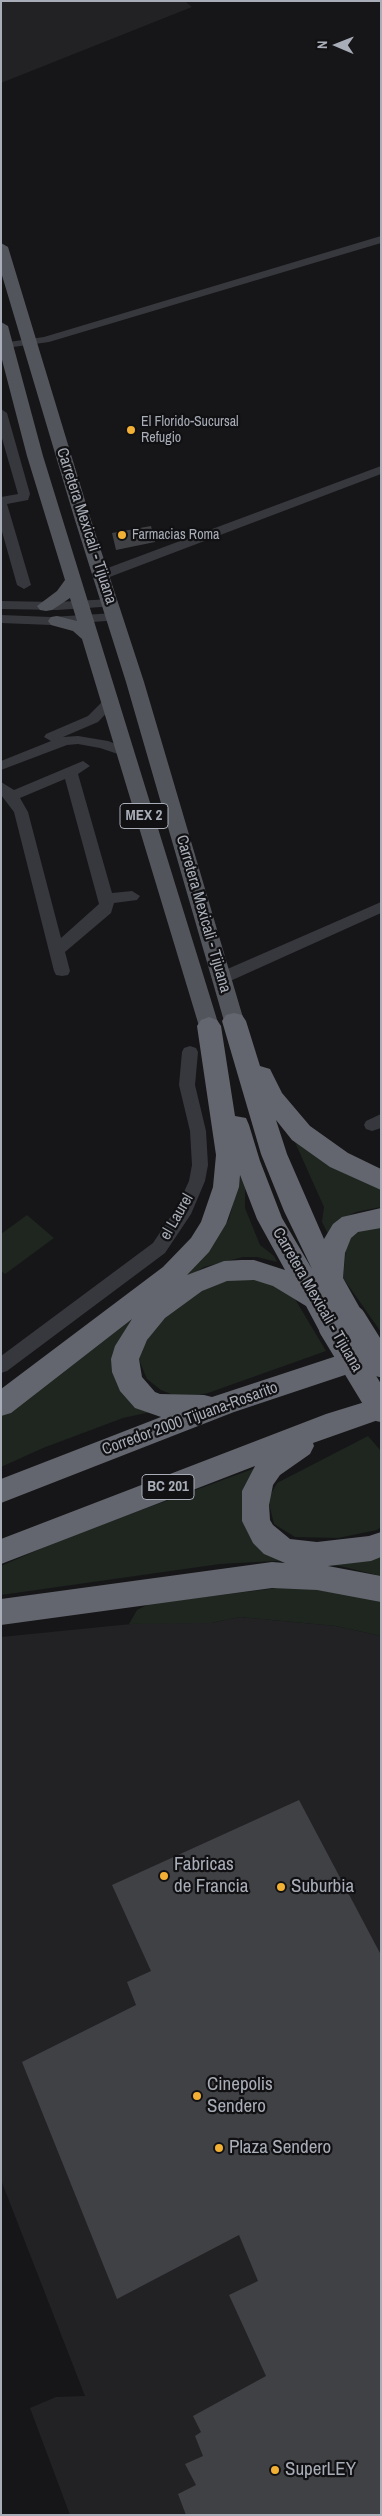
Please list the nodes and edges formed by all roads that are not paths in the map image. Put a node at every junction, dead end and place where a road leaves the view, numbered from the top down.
1 (381, 239) edge
2 (1, 248) edge
3 (1, 326) edge
4 (28, 343) junction
5 (4, 345) edge
6 (1, 414) edge
7 (3, 427) edge
8 (14, 462) junction
9 (1, 463) edge
10 (381, 470) edge
11 (43, 482) junction
12 (1, 503) edge
13 (87, 534) junction
14 (102, 575) junction
15 (74, 579) junction
16 (24, 585) dead end
17 (1, 605) edge
18 (46, 606) junction
19 (113, 610) junction
20 (83, 612) junction
21 (1, 619) edge
22 (57, 620) junction
23 (91, 638) junction
24 (110, 702) junction
25 (124, 752) junction
26 (1, 755) edge
27 (1, 766) edge
28 (6, 791) edge
29 (132, 896) dead end
30 (107, 899) junction
31 (381, 907) edge
32 (58, 949) junction
33 (62, 971) dead end
34 (222, 978) junction
35 (234, 1021) junction
36 (209, 1026) junction
37 (190, 1052) dead end
38 (381, 1180) edge
39 (381, 1218) edge
40 (322, 1288) junction
41 (342, 1324) junction
42 (381, 1352) edge
43 (381, 1364) edge
44 (1, 1366) edge
45 (225, 1404) junction
46 (1, 1405) edge
47 (381, 1408) edge
48 (336, 1422) junction
49 (1, 1491) edge
50 (381, 1544) edge
51 (1, 1552) edge
52 (381, 1590) edge
53 (1, 1612) edge

1 - 4 street
2 - 4 main road, Carretera Mexicali - Tijuana / MEX 2
3 - 5 main road, Carretera Mexicali - Tijuana / MEX 2
4 - 5 street
4 - 13 main road, Carretera Mexicali - Tijuana / MEX 2
5 - 11 main road, Carretera Mexicali - Tijuana / MEX 2
6 - 7 street
7 - 8 street
8 - 9 street
8 - 12 street
10 - 14 street
11 - 13 main road
11 - 15 main road, Carretera Mexicali - Tijuana / MEX 2
12 - 16 street
13 - 14 main road, Carretera Mexicali - Tijuana / MEX 2
14 - 19 main road, Carretera Mexicali - Tijuana / MEX 2
15 - 18 main road
15 - 20 main road, Carretera Mexicali - Tijuana / MEX 2
17 - 18 street
18 - 20 street
19 - 20 street
19 - 34 main road, Carretera Mexicali - Tijuana / MEX 2
20 - 22 street
20 - 23 main road, Carretera Mexicali - Tijuana / MEX 2
21 - 22 street
22 - 23 main road
23 - 24 main road, Carretera Mexicali - Tijuana / MEX 2
24 - 25 main road, Carretera Mexicali - Tijuana / MEX 2
24 - 26 street
25 - 27 street
25 - 36 main road, Carretera Mexicali - Tijuana / MEX 2
28 - 30 street
28 - 32 street
29 - 30 street
30 - 32 street
31 - 34 street
32 - 33 street
34 - 35 main road, Carretera Mexicali - Tijuana / MEX 2
35 - 38 highway
35 - 40 highway, Carretera Mexicali - Tijuana / MEX 2
36 - 40 highway, Carretera Mexicali - Tijuana / MEX 2
36 - 46 highway
37 - 44 street, el Laurel
39 - 40 highway
40 - 41 highway, Carretera Mexicali - Tijuana / MEX 2
40 - 45 highway
41 - 43 highway, Carretera Mexicali - Tijuana / MEX 2, bridge
41 - 47 highway, Carretera Mexicali - Tijuana / MEX 2, bridge
42 - 45 highway, Corredor 2000 Tijuana-Rosarito
45 - 49 highway, Corredor 2000 Tijuana-Rosarito
47 - 48 highway, BC 201
48 - 50 highway
48 - 51 highway, BC 201
52 - 53 highway

